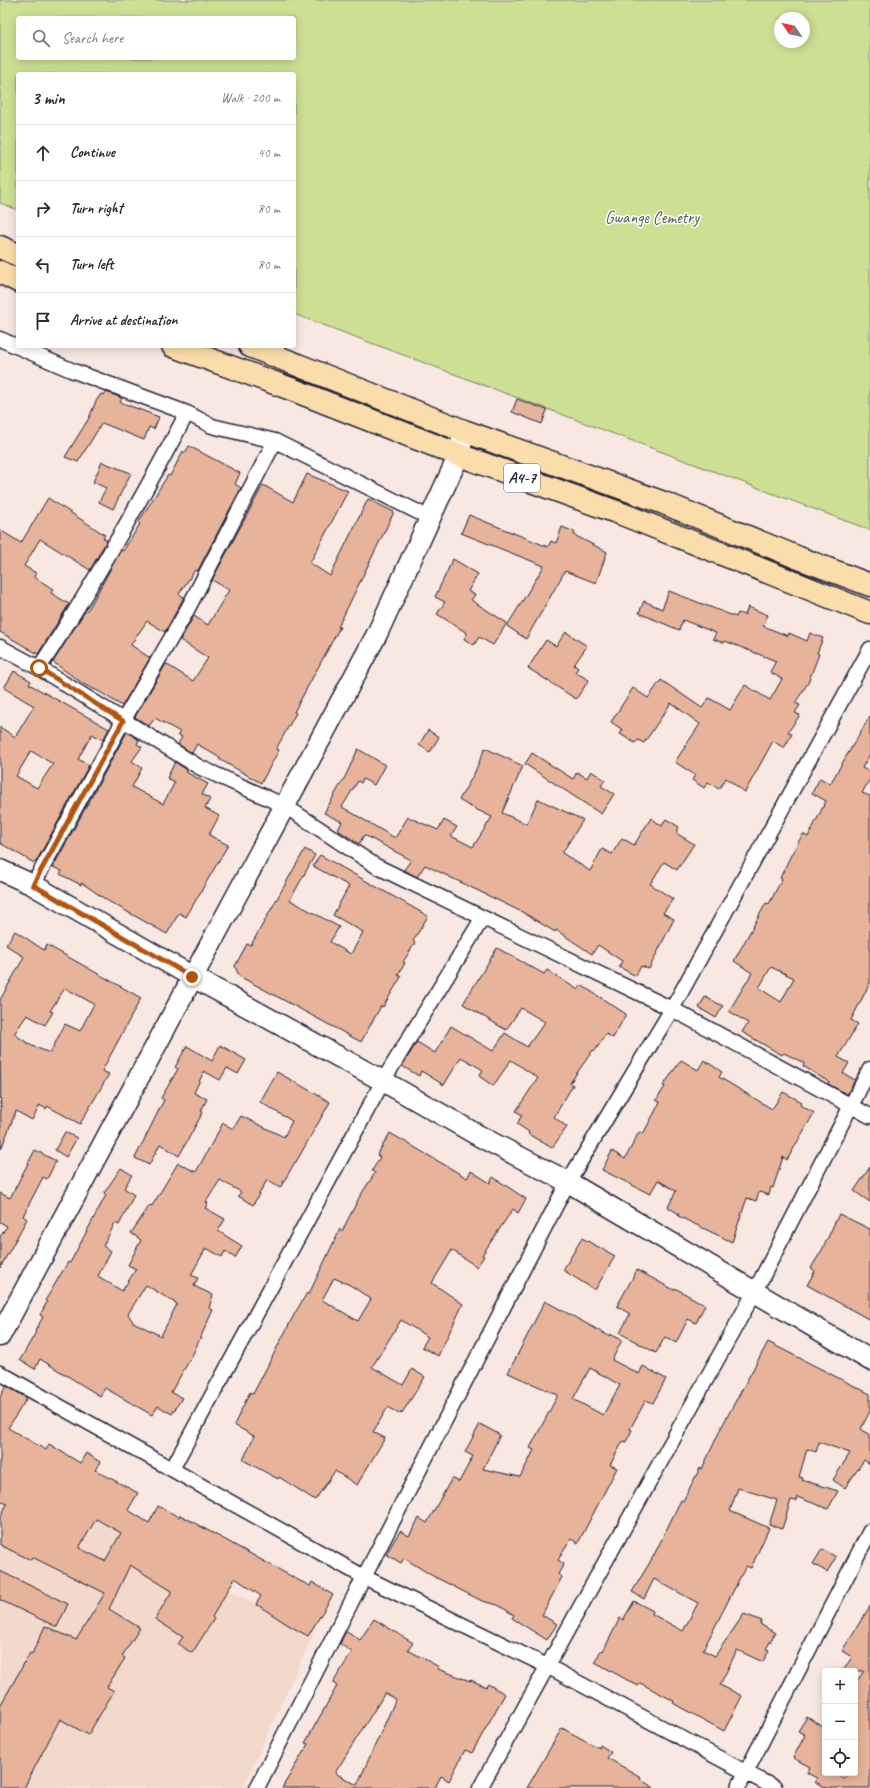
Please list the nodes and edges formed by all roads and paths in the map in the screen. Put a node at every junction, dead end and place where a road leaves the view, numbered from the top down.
1 (0, 247) edge
2 (16, 254) edge
3 (0, 272) edge
4 (16, 280) edge
5 (0, 339) edge
6 (16, 346) edge
7 (21, 348) edge
8 (178, 348) edge
9 (255, 348) edge
10 (187, 413) junction
11 (464, 431) junction
12 (274, 441) junction
13 (459, 455) junction
14 (430, 518) junction
15 (870, 585) edge
16 (870, 613) edge
17 (0, 647) edge
18 (870, 649) edge
19 (39, 668) junction
20 (123, 721) junction
21 (285, 806) junction
22 (0, 871) edge
23 (33, 885) junction
24 (482, 919) junction
25 (192, 977) junction
26 (672, 1009) junction
27 (870, 1069) edge
28 (383, 1080) junction
29 (850, 1105) junction
30 (870, 1116) edge
31 (568, 1182) junction
32 (754, 1293) junction
33 (0, 1336) edge
34 (870, 1360) edge
35 (0, 1372) edge
36 (172, 1469) junction
37 (870, 1530) edge
38 (364, 1577) junction
39 (546, 1666) junction
40 (747, 1772) junction
41 (257, 1788) edge
42 (480, 1788) edge
43 (738, 1788) edge
44 (775, 1788) edge

1 - 2 highway
3 - 4 highway
5 - 6 street
7 - 10 street
8 - 13 highway, A4-7
9 - 11 highway, A4-7
10 - 12 street
10 - 19 street
11 - 13 main road
11 - 15 highway, A4-7
12 - 14 street
12 - 20 street
13 - 14 main road
13 - 16 highway, A4-7
14 - 21 main road
17 - 19 street
18 - 26 street
19 - 20 street
20 - 21 street
20 - 23 street
21 - 24 street
21 - 25 main road
22 - 23 main road
23 - 25 main road
24 - 26 street
24 - 28 street
25 - 28 main road
25 - 33 main road
26 - 29 street
26 - 31 street
27 - 29 street
28 - 31 main road
28 - 36 street
29 - 30 street
29 - 32 street
31 - 32 main road
31 - 38 street
32 - 34 main road
32 - 39 street
35 - 36 street
36 - 38 street
37 - 40 street
38 - 39 street
38 - 41 street
39 - 40 street
39 - 42 street
40 - 43 street
40 - 44 street

